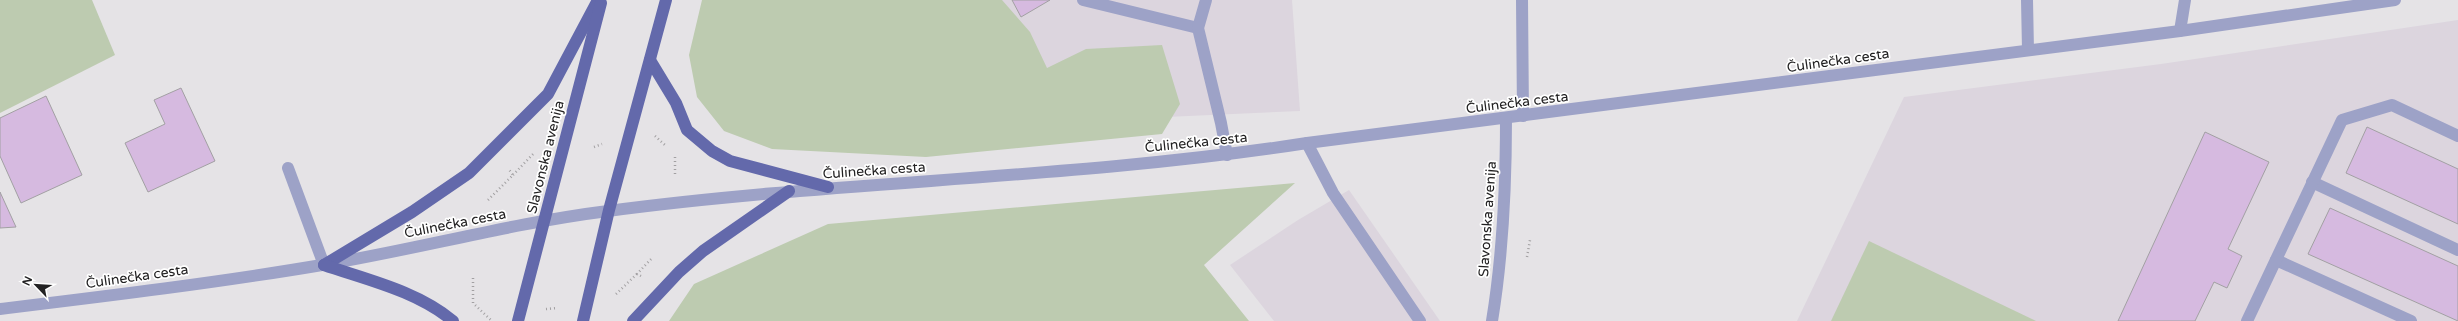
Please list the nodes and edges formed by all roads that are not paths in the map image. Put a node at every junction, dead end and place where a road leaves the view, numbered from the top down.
1 (598, 0) edge
2 (602, 0) edge
3 (666, 0) edge
4 (1083, 0) edge
5 (1206, 0) edge
6 (1522, 0) edge
7 (2027, 0) edge
8 (2185, 0) edge
9 (2395, 0) edge
10 (1198, 28) junction
11 (2180, 31) junction
12 (2028, 50) junction
13 (650, 60) junction
14 (1523, 116) junction
15 (1506, 118) junction
16 (2458, 136) edge
17 (1307, 143) junction
18 (1227, 155) junction
19 (288, 168) dead end
20 (2312, 182) junction
21 (828, 187) junction
22 (789, 191) junction
23 (609, 210) junction
24 (544, 220) junction
25 (2458, 250) edge
26 (2276, 260) junction
27 (324, 265) junction
28 (0, 309) edge
29 (453, 321) edge
30 (518, 321) edge
31 (583, 321) edge
32 (633, 321) edge
33 (1420, 321) edge
34 (1492, 321) edge
35 (2247, 321) edge
36 (2411, 321) edge

1 - 27 main road
2 - 24 main road, Slavonska avenija
3 - 13 main road
4 - 10 street
5 - 10 street
6 - 14 street
7 - 12 street
8 - 11 street
9 - 11 street, Čulinečka cesta
10 - 18 street
11 - 12 street, Čulinečka cesta
12 - 14 street, Čulinečka cesta
13 - 21 main road
13 - 23 main road
14 - 15 street, Čulinečka cesta
15 - 17 street, Čulinečka cesta
15 - 34 street, Slavonska avenija
16 - 20 street
17 - 18 street, Čulinečka cesta
17 - 33 street
18 - 21 street, Čulinečka cesta
19 - 27 street
20 - 25 street
20 - 26 street
21 - 22 street, Čulinečka cesta
22 - 23 street, Čulinečka cesta
22 - 32 main road
23 - 24 street, Čulinečka cesta
23 - 31 main road
24 - 27 street, Čulinečka cesta
24 - 30 main road, Slavonska avenija
26 - 35 street
26 - 36 street
27 - 28 street, Čulinečka cesta
27 - 29 main road

